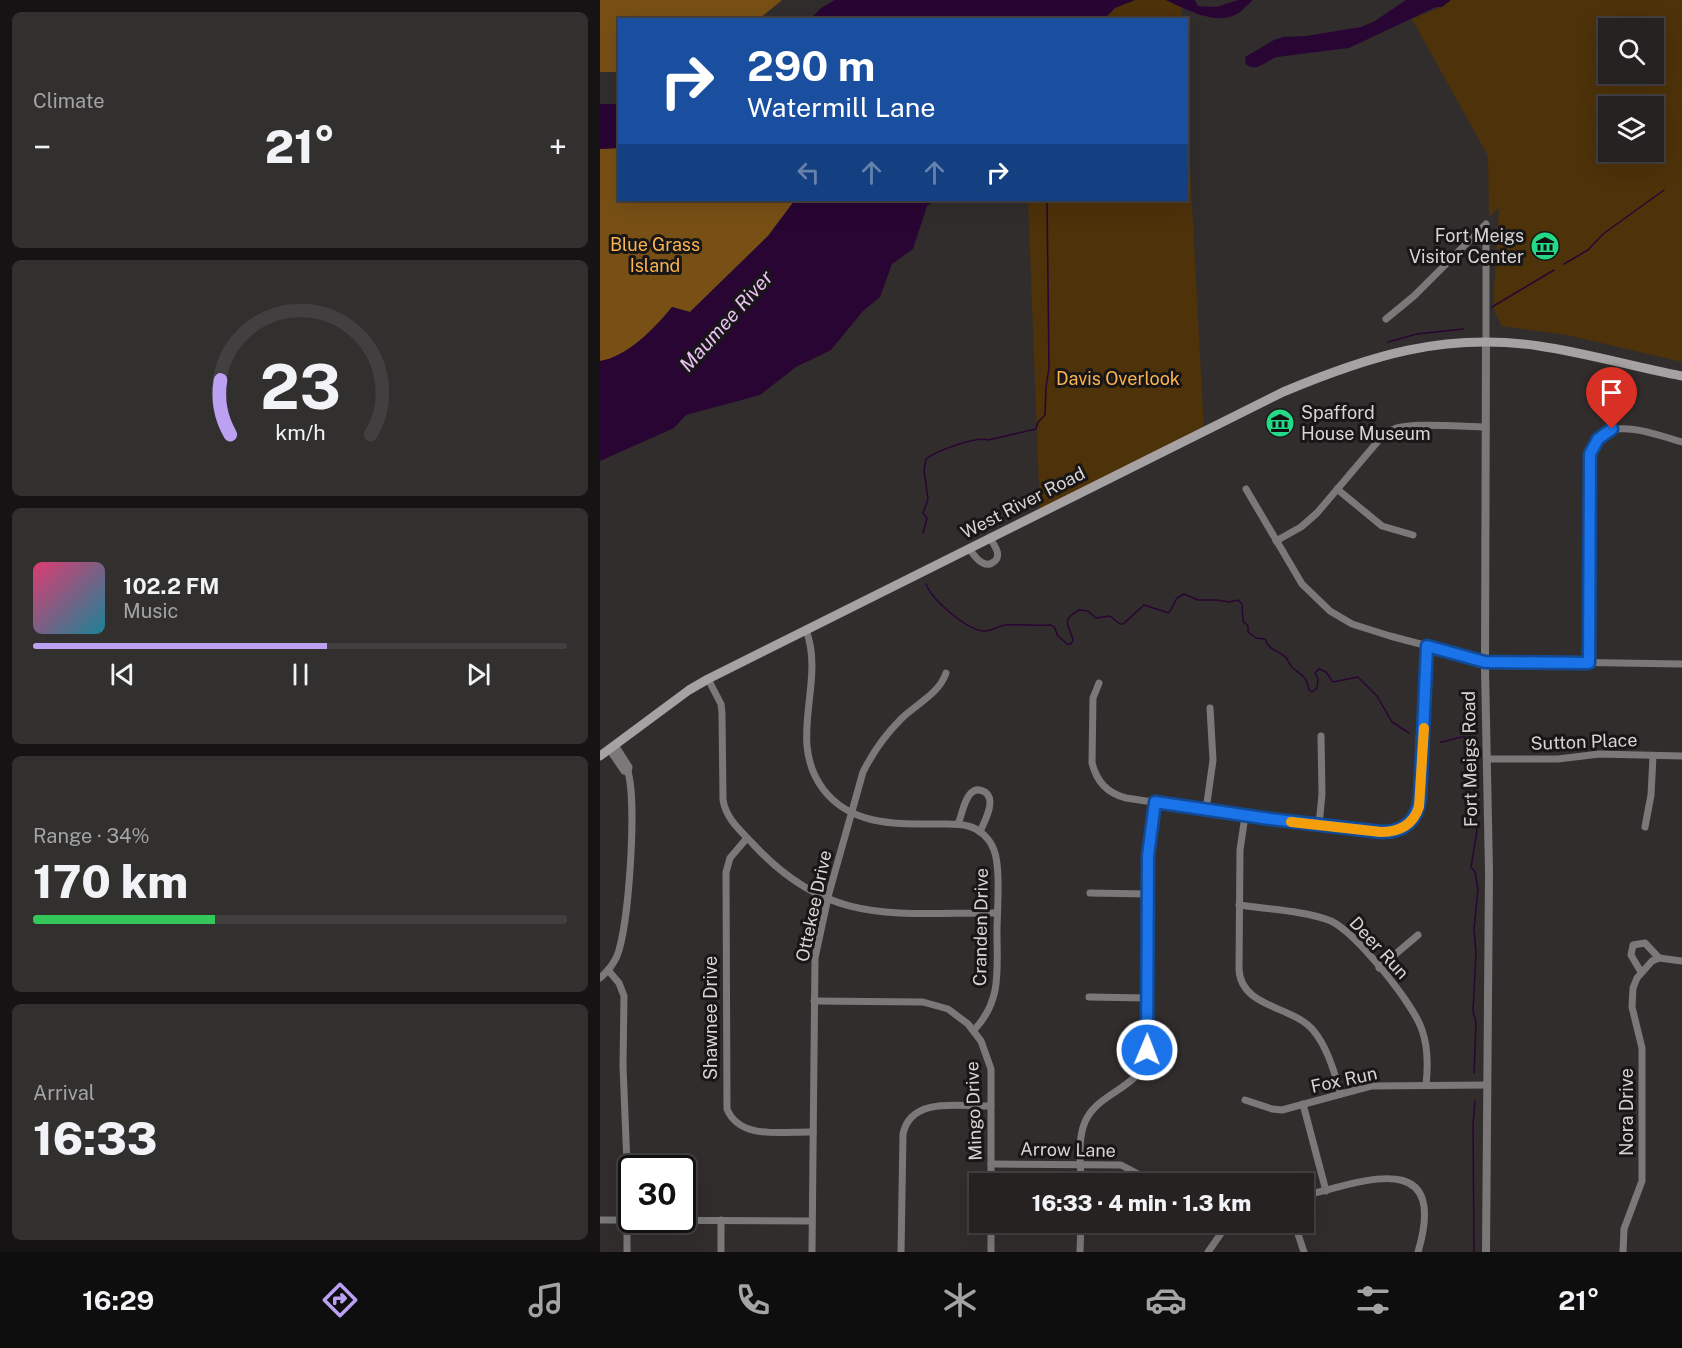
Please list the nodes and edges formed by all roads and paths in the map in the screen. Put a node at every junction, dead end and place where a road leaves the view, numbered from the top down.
1 (1386, 319) dead end
2 (1486, 342) junction
3 (1682, 376) edge
4 (1486, 427) junction
5 (1682, 442) edge
6 (1246, 489) dead end
7 (1337, 489) junction
8 (1413, 535) dead end
9 (990, 538) junction
10 (1276, 541) junction
11 (969, 549) junction
12 (806, 630) junction
13 (1427, 646) junction
14 (1485, 662) junction
15 (1589, 663) junction
16 (1682, 664) edge
17 (946, 673) dead end
18 (708, 679) junction
19 (1099, 683) dead end
20 (1210, 708) dead end
21 (1321, 736) dead end
22 (612, 747) junction
23 (600, 756) edge
24 (1653, 756) junction
25 (1682, 756) edge
26 (1487, 759) junction
27 (1155, 802) junction
28 (1206, 810) junction
29 (851, 813) junction
30 (1245, 816) junction
31 (958, 824) junction
32 (1319, 825) junction
33 (1645, 827) dead end
34 (980, 832) junction
35 (747, 838) junction
36 (1090, 893) dead end
37 (1148, 894) junction
38 (827, 900) junction
39 (1239, 905) junction
40 (997, 913) junction
41 (1418, 936) dead end
42 (1659, 958) junction
43 (1682, 961) edge
44 (1379, 968) junction
45 (608, 970) junction
46 (1641, 972) junction
47 (600, 978) edge
48 (1089, 998) dead end
49 (1148, 998) junction
50 (814, 1001) junction
51 (974, 1030) junction
52 (1426, 1085) junction
53 (1487, 1085) junction
54 (1341, 1094) junction
55 (1245, 1100) dead end
56 (1303, 1104) junction
57 (991, 1106) junction
58 (813, 1132) junction
59 (625, 1155) edge
60 (991, 1164) junction
61 (1081, 1164) junction
62 (991, 1173) edge
63 (1081, 1173) edge
64 (1136, 1173) edge
65 (1326, 1191) junction
66 (1314, 1194) edge
67 (600, 1220) edge
68 (618, 1220) edge
69 (696, 1220) edge
70 (721, 1220) junction
71 (812, 1221) junction
72 (627, 1233) edge
73 (991, 1233) edge
74 (1081, 1233) edge
75 (1221, 1233) edge
76 (1298, 1233) edge
77 (627, 1252) edge
78 (721, 1252) edge
79 (812, 1252) edge
80 (901, 1252) edge
81 (991, 1252) edge
82 (1080, 1252) edge
83 (1208, 1252) edge
84 (1304, 1252) edge
85 (1418, 1252) edge
86 (1486, 1252) edge
87 (1623, 1252) edge

1 - 2 street, Fort Meigs Road
2 - 3 main road, West River Road
2 - 4 street, Fort Meigs Road
2 - 9 main road, West River Road
4 - 7 street
4 - 14 street, Fort Meigs Road
5 - 15 street
6 - 10 street
7 - 8 street
7 - 10 street
9 - 11 main road, West River Road
9 - 11 street
10 - 13 street
11 - 12 main road, West River Road
12 - 18 main road, West River Road
12 - 29 street
13 - 14 street
13 - 32 street
14 - 15 street
14 - 26 street, Fort Meigs Road
15 - 16 street
17 - 29 street, Ottekee Drive
18 - 22 main road, West River Road
18 - 35 street
19 - 27 street
20 - 28 street
21 - 32 street
22 - 23 main road, West River Road
22 - 45 street
24 - 25 street, Sutton Place
24 - 26 street, Sutton Place
24 - 33 street
26 - 53 street, Fort Meigs Road
27 - 28 street
27 - 37 street
28 - 30 street
29 - 31 street
29 - 38 street, Ottekee Drive
30 - 32 street
30 - 39 street
31 - 34 street
31 - 34 street
34 - 40 street, Cranden Drive
35 - 38 street
35 - 58 street, Shawnee Drive
36 - 37 street
37 - 49 street
38 - 40 street
38 - 50 street, Ottekee Drive
39 - 44 street, Deer Run
39 - 54 street
40 - 51 street, Cranden Drive
41 - 44 street
42 - 43 street
42 - 46 street
42 - 46 street
44 - 52 street, Deer Run
45 - 47 street
45 - 59 street
46 - 87 street, Nora Drive
48 - 49 street
49 - 61 street
50 - 51 street, Mingo Drive
50 - 58 street, Ottekee Drive
51 - 57 street, Mingo Drive
52 - 53 street, Fox Run
52 - 54 street, Fox Run
53 - 86 street, Fort Meigs Road
54 - 56 street, Fox Run
55 - 56 street, Fox Run
56 - 65 street
57 - 60 street, Mingo Drive
57 - 80 street
58 - 71 street, Ottekee Drive
60 - 61 street, Arrow Lane
60 - 62 street, Mingo Drive
61 - 63 street
61 - 64 street, Arrow Lane
65 - 66 street
65 - 85 street
67 - 68 street
69 - 70 street
70 - 71 street
70 - 78 street
71 - 79 street, Ottekee Drive
72 - 77 street
73 - 81 street
74 - 82 street
75 - 83 street
76 - 84 street

